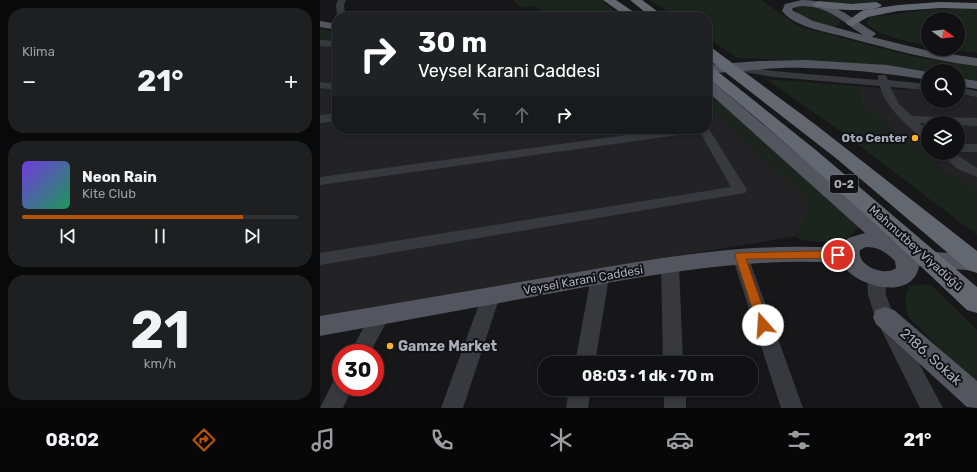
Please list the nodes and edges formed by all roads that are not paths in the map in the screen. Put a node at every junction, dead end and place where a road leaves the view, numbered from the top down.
1 (608, 0) edge
2 (615, 0) edge
3 (635, 0) edge
4 (910, 0) edge
5 (945, 0) edge
6 (814, 2) edge
7 (778, 3) dead end
8 (977, 6) edge
9 (898, 8) junction
10 (786, 11) junction
11 (628, 12) edge
12 (630, 12) edge
13 (652, 12) edge
14 (853, 22) junction
15 (829, 29) junction
16 (320, 42) edge
17 (332, 43) edge
18 (712, 55) edge
19 (977, 56) edge
20 (977, 62) edge
21 (712, 69) edge
22 (735, 69) junction
23 (712, 73) edge
24 (921, 75) edge
25 (883, 80) junction
26 (921, 83) edge
27 (965, 83) edge
28 (320, 85) edge
29 (977, 85) edge
30 (332, 86) edge
31 (921, 86) edge
32 (712, 88) edge
33 (965, 91) edge
34 (977, 94) edge
35 (332, 118) edge
36 (320, 119) edge
37 (909, 119) junction
38 (977, 122) edge
39 (921, 131) edge
40 (661, 134) edge
41 (707, 134) edge
42 (965, 148) edge
43 (977, 148) edge
44 (954, 160) edge
45 (962, 166) junction
46 (977, 167) edge
47 (977, 173) edge
48 (320, 181) edge
49 (884, 243) junction
50 (740, 256) junction
51 (848, 256) junction
52 (905, 258) junction
53 (320, 259) edge
54 (670, 264) junction
55 (977, 264) edge
56 (600, 277) junction
57 (876, 278) junction
58 (491, 296) junction
59 (977, 303) edge
60 (380, 315) junction
61 (885, 317) junction
62 (320, 326) edge
63 (365, 344) edge
64 (586, 356) edge
65 (674, 356) edge
66 (337, 396) edge
67 (579, 396) edge
68 (674, 396) edge
69 (977, 398) edge
70 (331, 408) edge
71 (452, 408) edge
72 (577, 408) edge
73 (675, 408) edge
74 (792, 408) edge
75 (932, 408) edge

1 - 11 highway
2 - 12 highway
3 - 13 highway
4 - 6 highway
5 - 9 highway
6 - 10 main road
6 - 14 main road
7 - 10 main road
8 - 9 highway
9 - 14 highway
10 - 15 main road
14 - 15 main road
14 - 19 main road
15 - 20 main road
16 - 17 street
18 - 55 highway, Mahmutbey Viyadüğü / O-2
21 - 22 main road
22 - 24 main road
22 - 25 street
23 - 59 highway, Mahmutbey Viyadüğü / O-2
25 - 26 street
25 - 31 street
25 - 37 street
27 - 29 main road
28 - 30 street
32 - 49 main road
33 - 34 street
35 - 36 street
37 - 38 street
37 - 39 street
40 - 48 street
41 - 53 street
42 - 43 street
44 - 45 street
45 - 46 street
45 - 47 street
49 - 51 main road
49 - 52 main road
50 - 51 main road, Veysel Karani Caddesi
50 - 54 main road, Veysel Karani Caddesi
50 - 74 street
51 - 57 main road
52 - 55 main road
52 - 57 main road
54 - 56 main road, Veysel Karani Caddesi
54 - 65 street
56 - 58 main road, Veysel Karani Caddesi
56 - 64 street
57 - 61 street
58 - 60 main road, Veysel Karani Caddesi
58 - 71 street
60 - 62 main road, Veysel Karani Caddesi
60 - 63 street
61 - 69 main road, 2186. Sokak
61 - 75 street
66 - 70 street
67 - 72 street
68 - 73 street

